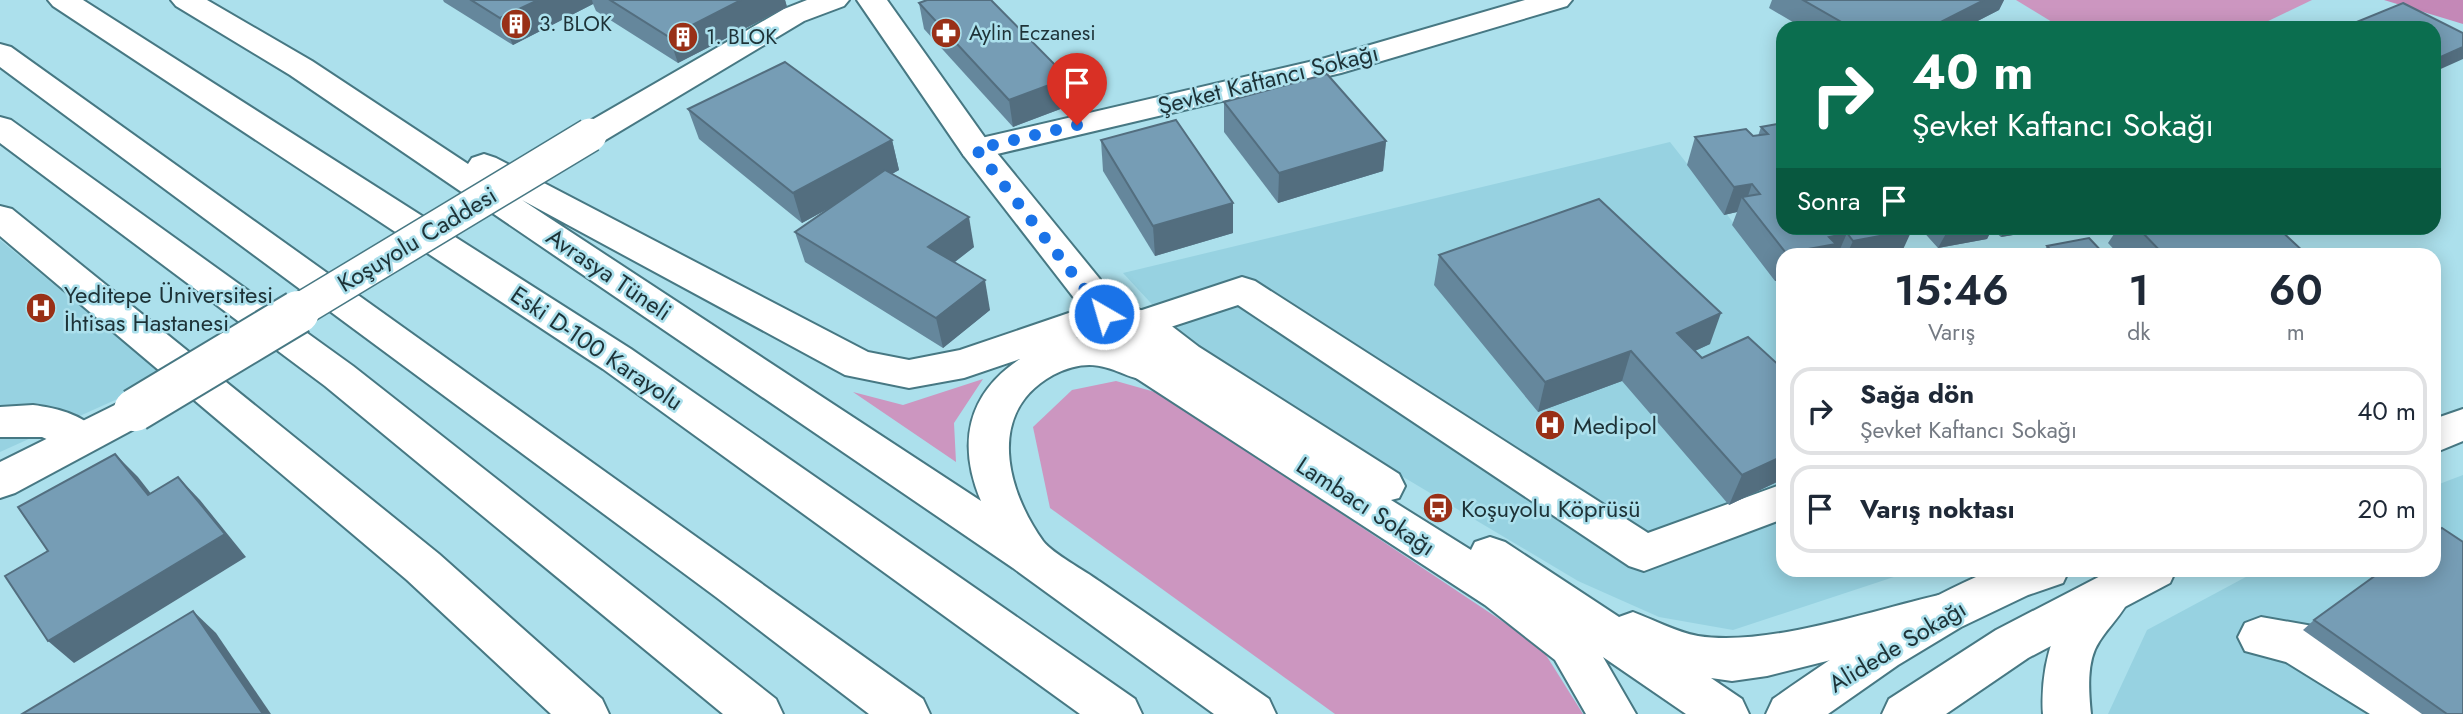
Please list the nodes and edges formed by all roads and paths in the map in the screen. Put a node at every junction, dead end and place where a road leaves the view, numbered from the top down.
1 (63, 0) edge
2 (186, 0) edge
3 (834, 0) edge
4 (872, 0) edge
5 (1557, 0) edge
6 (0, 53) edge
7 (301, 68) junction
8 (0, 127) edge
9 (976, 149) junction
10 (0, 217) edge
11 (1104, 314) junction
12 (1143, 323) junction
13 (1150, 368) junction
14 (0, 422) edge
15 (2463, 424) edge
16 (2441, 434) edge
17 (81, 438) junction
18 (0, 481) edge
19 (1776, 504) edge
20 (1028, 555) junction
21 (1517, 572) junction
22 (2013, 577) edge
23 (2142, 577) edge
24 (2109, 596) junction
25 (1939, 615) junction
26 (586, 714) edge
27 (759, 714) edge
28 (906, 714) edge
29 (1118, 714) edge
30 (1252, 714) edge
31 (1612, 714) edge
32 (1725, 714) edge
33 (1790, 714) edge
34 (1906, 714) edge
35 (2067, 714) edge

1 - 29 main road, Eski D-100 Karayolu
2 - 7 main road, Avrasya Tüneli
3 - 17 main road, Koşuyolu Caddesi, bridge
4 - 9 main road, Lambacı Sokağı
5 - 9 main road, Şevket Kaftancı Sokağı
6 - 28 main road
7 - 11 main road
7 - 20 main road, Avrasya Tüneli
8 - 27 main road
9 - 11 main road, Lambacı Sokağı
10 - 26 main road
11 - 12 main road, Lambacı Sokağı
11 - 13 main road, Lambacı Sokağı
12 - 19 main road
12 - 21 main road, Lambacı Sokağı
13 - 20 main road
13 - 31 main road, Lambacı Sokağı
14 - 17 main road
15 - 16 main road
17 - 18 main road, Koşuyolu Caddesi
20 - 30 main road, Avrasya Tüneli
21 - 25 main road
21 - 32 main road
22 - 25 main road, Alidede Sokağı
23 - 24 main road
24 - 34 main road
24 - 35 main road
25 - 33 main road, Alidede Sokağı

